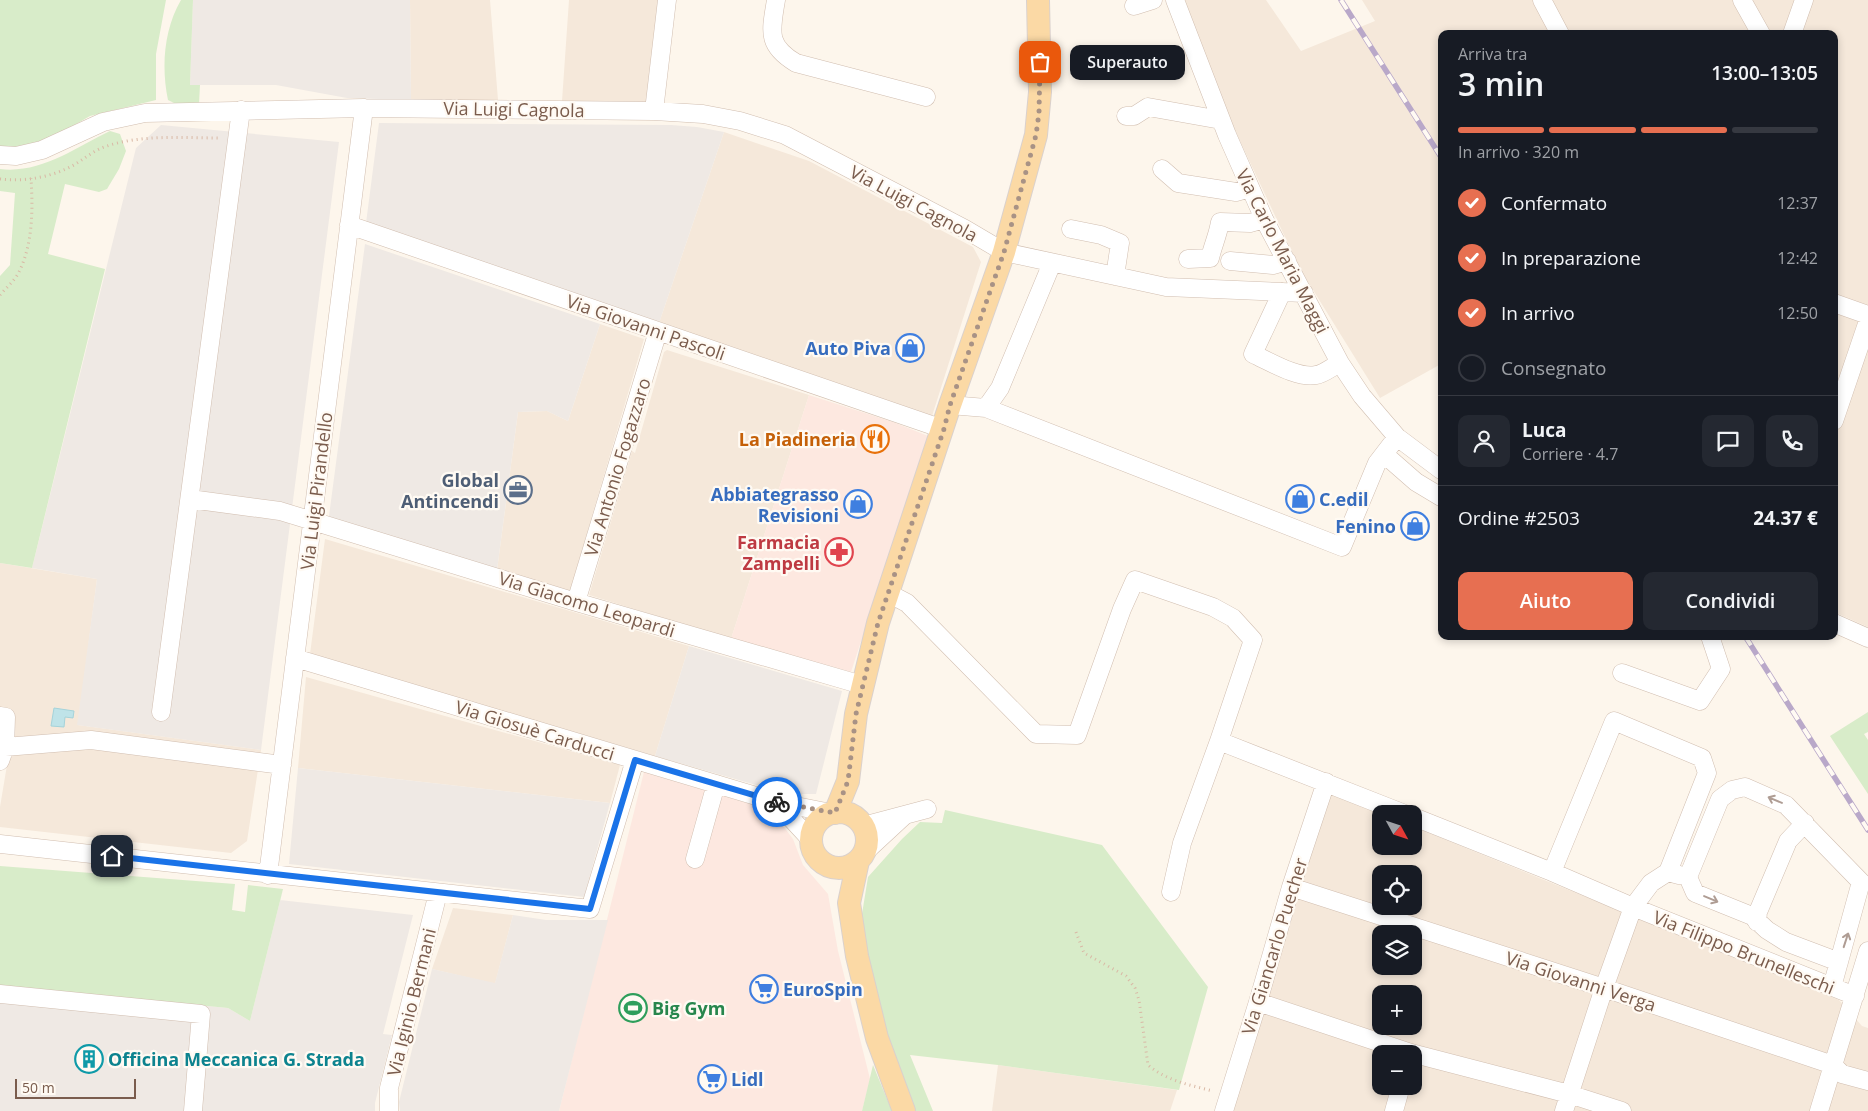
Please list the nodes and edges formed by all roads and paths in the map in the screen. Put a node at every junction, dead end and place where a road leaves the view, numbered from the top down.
1 (667, 0) edge
2 (776, 0) edge
3 (1038, 0) edge
4 (1153, 0) edge
5 (1175, 0) edge
6 (1542, 0) edge
7 (1742, 0) edge
8 (1804, 0) edge
9 (1134, 6) dead end
10 (1558, 30) edge
11 (1759, 30) edge
12 (1793, 30) edge
13 (926, 97) dead end
14 (364, 108) junction
15 (241, 110) junction
16 (654, 111) junction
17 (1126, 116) dead end
18 (1221, 120) junction
19 (224, 138) dead end
20 (0, 155) edge
21 (1162, 168) dead end
22 (30, 178) junction
23 (0, 179) edge
24 (1250, 188) junction
25 (1264, 219) junction
26 (349, 225) junction
27 (1071, 229) dead end
28 (1004, 252) junction
29 (1188, 258) dead end
30 (1230, 261) dead end
31 (1287, 261) junction
32 (1052, 263) junction
33 (1115, 276) junction
34 (1282, 292) junction
35 (1304, 294) junction
36 (0, 295) edge
37 (1838, 304) edge
38 (1868, 315) edge
39 (1868, 321) edge
40 (658, 331) junction
41 (1340, 363) junction
42 (950, 405) junction
43 (986, 408) junction
44 (1838, 409) edge
45 (944, 429) junction
46 (1397, 437) junction
47 (1384, 454) junction
48 (1438, 468) edge
49 (1438, 495) edge
50 (190, 498) junction
51 (312, 522) junction
52 (888, 593) junction
53 (576, 602) junction
54 (1838, 625) edge
55 (1868, 638) edge
56 (1710, 640) edge
57 (295, 658) junction
58 (1622, 673) dead end
59 (862, 685) junction
60 (161, 712) dead end
61 (0, 716) edge
62 (1219, 741) junction
63 (3, 754) edge
64 (635, 760) junction
65 (282, 765) junction
66 (848, 781) junction
67 (1326, 782) junction
68 (716, 784) junction
69 (776, 802) junction
70 (1383, 805) edge
71 (927, 809) dead end
72 (833, 813) junction
73 (905, 815) junction
74 (1422, 820) edge
75 (860, 823) junction
76 (1805, 824) junction
77 (811, 840) junction
78 (0, 844) edge
79 (861, 857) junction
80 (695, 859) dead end
81 (827, 866) junction
82 (1552, 872) junction
83 (1668, 872) junction
84 (268, 875) junction
85 (1688, 877) junction
86 (1291, 887) junction
87 (1171, 892) dead end
88 (438, 893) junction
89 (849, 902) junction
90 (1633, 907) junction
91 (1758, 922) junction
92 (1076, 932) dead end
93 (1868, 951) edge
94 (1839, 962) junction
95 (1832, 987) junction
96 (1604, 988) junction
97 (0, 994) edge
98 (1855, 996) junction
99 (1258, 1002) junction
100 (1387, 1045) edge
101 (1422, 1057) edge
102 (1833, 1065) junction
103 (1868, 1081) edge
104 (1398, 1095) edge
105 (1226, 1103) edge
106 (1567, 1103) edge
107 (193, 1111) edge
108 (390, 1111) edge
109 (904, 1111) edge
110 (1394, 1111) edge
111 (1622, 1111) edge
112 (1819, 1111) edge

1 - 16 street
2 - 13 street
3 - 28 main road
4 - 9 street
5 - 18 street, Via Carlo Maria Maggi
6 - 10 street
7 - 11 street
8 - 12 street
14 - 15 street, Via Luigi Cagnola
14 - 16 street, Via Luigi Cagnola
14 - 26 street, Via Luigi Pirandello
15 - 20 street, Via Luigi Cagnola
15 - 50 street
16 - 28 street, Via Luigi Cagnola
17 - 18 street
18 - 24 street, Via Carlo Maria Maggi
19 - 22 path
21 - 24 street
22 - 23 path
22 - 36 path
24 - 25 street, Via Carlo Maria Maggi
25 - 29 street
25 - 31 street, Via Carlo Maria Maggi
26 - 40 street, Via Giovanni Pascoli
26 - 51 street, Via Luigi Pirandello
27 - 33 street
28 - 32 street, Via Luigi Cagnola
28 - 42 main road
30 - 31 street
31 - 35 street, Via Carlo Maria Maggi
32 - 33 street, Via Luigi Cagnola
32 - 43 street
33 - 34 street, Via Luigi Cagnola
34 - 35 street, Via Luigi Cagnola
34 - 41 street
35 - 41 street, Via Carlo Maria Maggi
37 - 38 street
39 - 44 street
40 - 45 street, Via Giovanni Pascoli
40 - 53 street, Via Antonio Fogazzaro
41 - 46 street, Via Carlo Maria Maggi
42 - 43 street
42 - 45 main road
43 - 47 street
45 - 52 main road
46 - 47 street
46 - 48 street, Via Carlo Maria Maggi
47 - 49 street
50 - 51 street, Via Giacomo Leopardi
50 - 60 street
51 - 53 street, Via Giacomo Leopardi
51 - 57 street, Via Luigi Pirandello
52 - 59 main road
52 - 62 street
53 - 59 street, Via Giacomo Leopardi
54 - 55 street
56 - 58 street
57 - 64 street, Via Giosuè Carducci
57 - 65 street, Via Luigi Pirandello
59 - 66 main road
61 - 63 street
62 - 67 street
62 - 87 street
63 - 65 street
64 - 68 street, Via Giosuè Carducci
64 - 88 street
65 - 84 street, Via Luigi Pirandello
66 - 72 main road
66 - 75 main road
67 - 70 street
67 - 86 street, Via Giancarlo Puecher
68 - 69 street, Via Giosuè Carducci
68 - 80 street
69 - 72 street, Via Giosuè Carducci
69 - 77 street
71 - 73 street
72 - 75 main road
72 - 77 main road
73 - 75 street
73 - 79 street
74 - 82 street, Via Filippo Brunelleschi
75 - 79 main road
76 -> 85 street
76 - 91 street
94 -> 76 street
77 - 81 main road
78 - 84 street
79 - 81 main road
79 - 89 main road
81 - 89 main road
82 - 83 street
82 - 90 street, Via Filippo Brunelleschi
83 - 85 street
83 - 90 street
84 - 88 street
85 -> 91 street
86 - 96 street, Via Giovanni Verga
86 - 99 street, Via Giancarlo Puecher
88 - 108 street, Via Iginio Bermani
89 - 109 main road
90 - 95 street, Via Filippo Brunelleschi
90 - 96 street
91 - 94 street
92 - 105 path
93 - 98 street
94 - 95 street
95 - 98 street, Via Filippo Brunelleschi
96 - 102 street, Via Giovanni Verga
96 - 106 street
97 - 107 street
98 - 102 street
99 - 100 street
99 - 105 street, Via Giancarlo Puecher
101 - 106 street
102 - 103 street, Via Giovanni Verga
102 - 112 street
104 - 110 street
106 - 111 street

